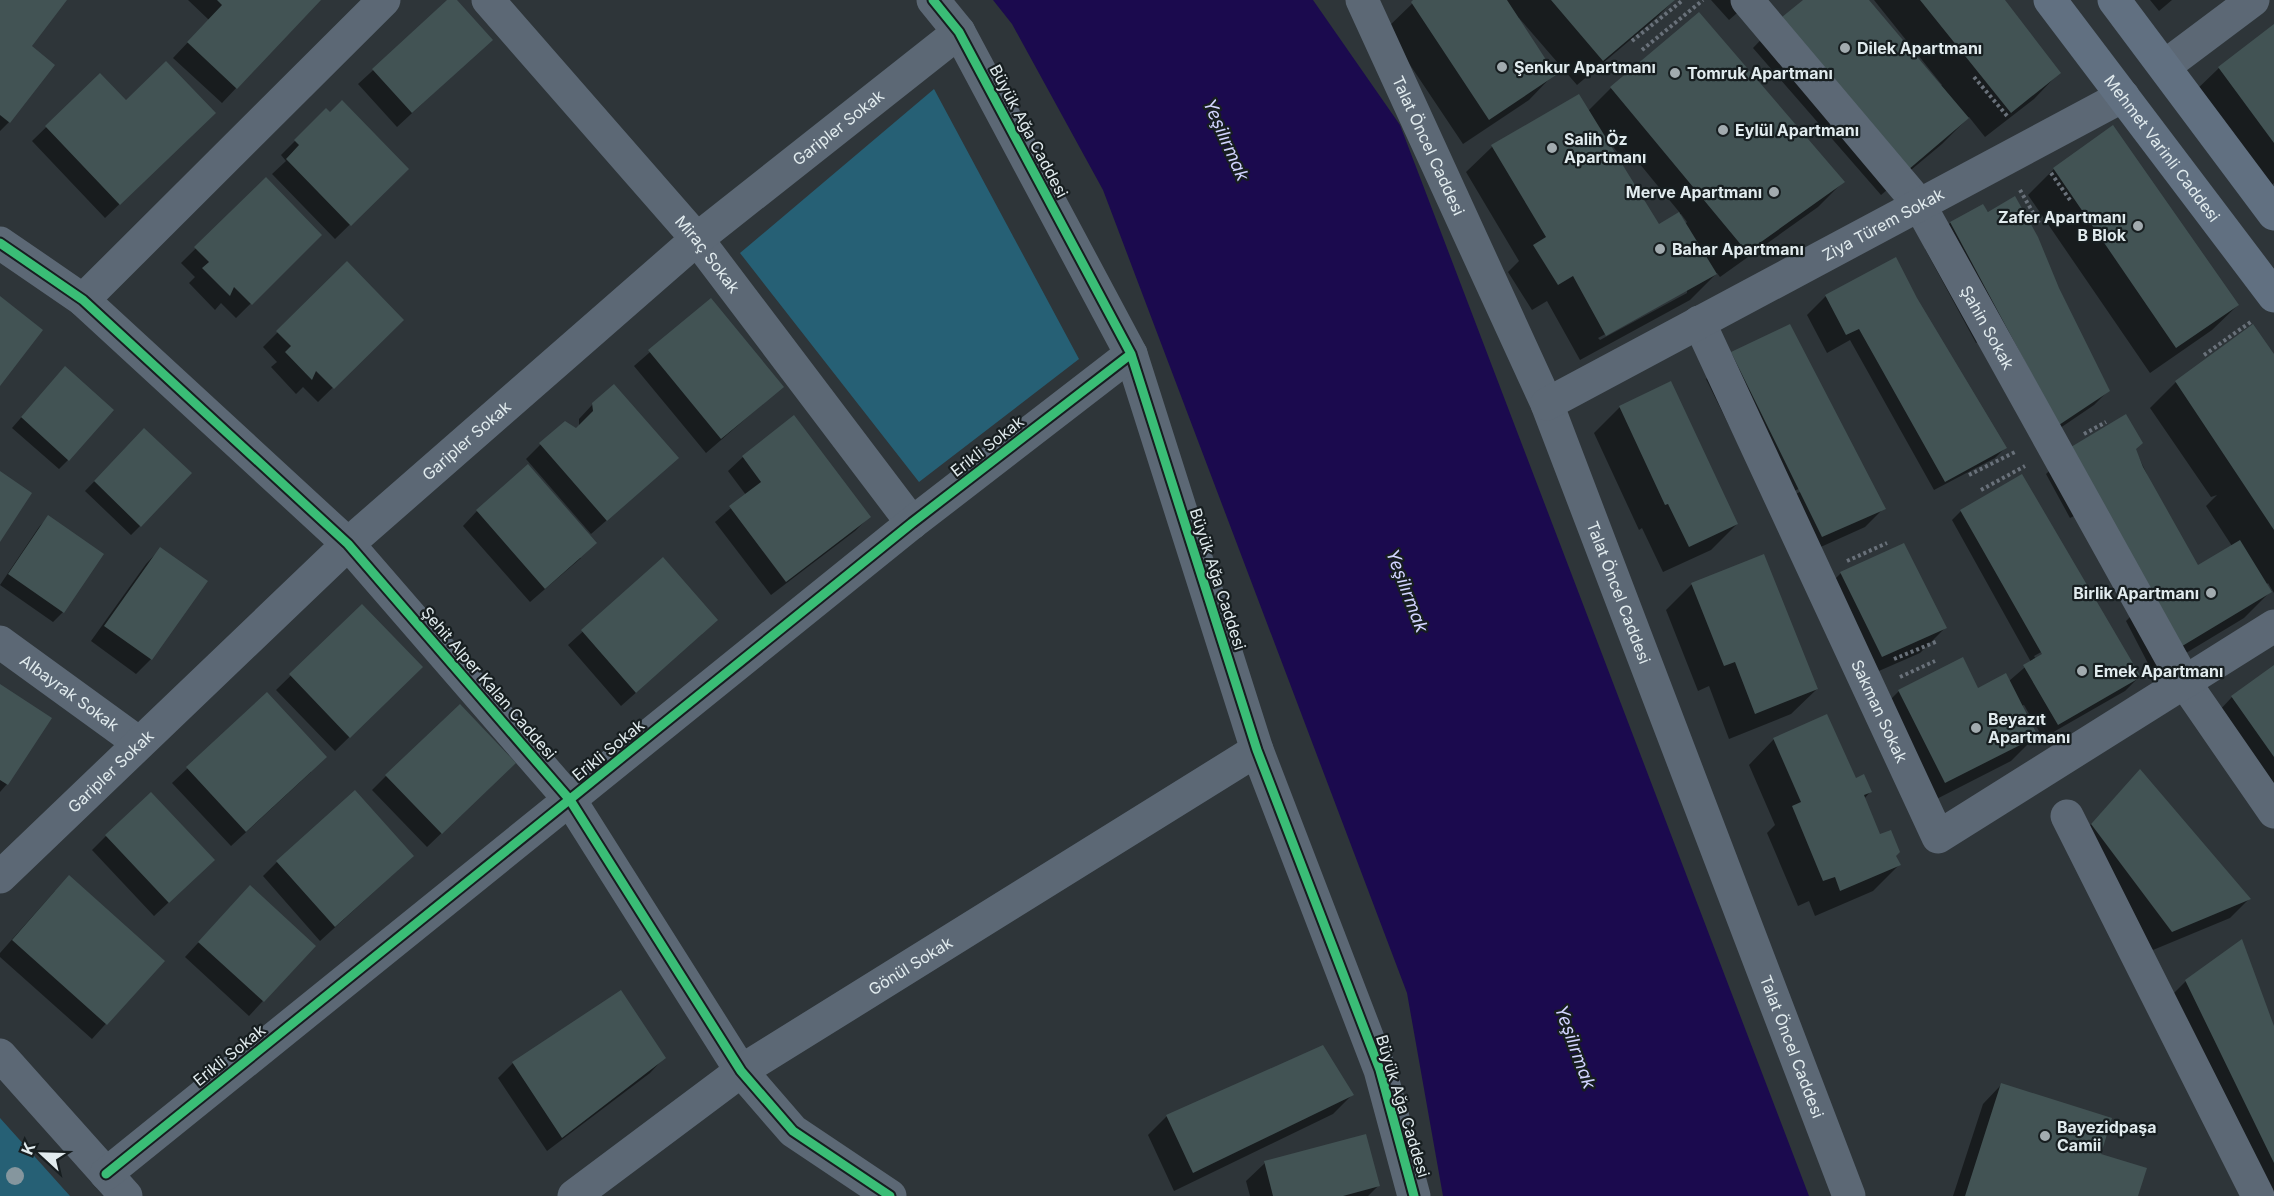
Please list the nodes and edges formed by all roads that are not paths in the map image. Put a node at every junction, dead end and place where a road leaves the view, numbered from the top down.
1 (384, 0) edge
2 (488, 0) edge
3 (933, 0) edge
4 (1362, 0) edge
5 (1747, 0) edge
6 (2050, 0) edge
7 (2114, 0) edge
8 (2253, 0) edge
9 (959, 32) junction
10 (2165, 66) junction
11 (2123, 96) junction
12 (1919, 204) junction
13 (2274, 214) edge
14 (697, 239) junction
15 (0, 243) edge
16 (83, 300) junction
17 (2265, 307) edge
18 (1699, 322) junction
19 (1131, 354) junction
20 (1547, 404) junction
21 (912, 523) junction
22 (348, 544) junction
23 (2274, 626) edge
24 (0, 642) edge
25 (2185, 683) junction
26 (139, 743) junction
27 (1257, 750) junction
28 (570, 800) junction
29 (2274, 812) edge
30 (2067, 816) dead end
31 (0, 877) edge
32 (0, 1055) edge
33 (741, 1071) junction
34 (116, 1185) edge
35 (574, 1196) edge
36 (890, 1196) edge
37 (1414, 1196) edge
38 (1849, 1196) edge
39 (2258, 1196) edge

1 - 16 street
2 - 14 street, Miraç Sokak
3 - 9 street, Büyük Ağa Caddesi
4 - 20 street, Talat Öncel Caddesi
5 - 12 street, Şahin Sokak
6 - 11 main road, Mehmet Varinli Caddesi
7 - 10 main road
8 - 10 street
9 - 14 street, Garipler Sokak
9 - 19 street, Büyük Ağa Caddesi
10 - 13 main road
11 - 12 street, Ziya Türem Sokak
11 - 17 main road, Mehmet Varinli Caddesi
12 - 18 street, Ziya Türem Sokak
12 - 25 street, Şahin Sokak
14 - 21 street, Miraç Sokak
14 - 22 street, Garipler Sokak
15 - 16 street, Şehit Alper Kalan Caddesi
16 - 22 street, Şehit Alper Kalan Caddesi
18 - 20 street, Ziya Türem Sokak
18 - 25 street, Sakman Sokak
19 - 21 street, Erikli Sokak
19 - 27 street, Büyük Ağa Caddesi
20 - 38 street, Talat Öncel Caddesi
21 - 28 street, Erikli Sokak
22 - 26 street, Garipler Sokak
22 - 28 street, Şehit Alper Kalan Caddesi
23 - 25 street, Sakman Sokak
24 - 26 street, Albayrak Sokak
25 - 29 street
26 - 31 street, Garipler Sokak
27 - 33 street, Gönül Sokak
27 - 37 street, Büyük Ağa Caddesi
28 - 33 street, Şehit Alper Kalan Caddesi
28 - 34 street, Erikli Sokak
30 - 39 street
32 - 34 street
33 - 35 street, Gönül Sokak
33 - 36 street, Şehit Alper Kalan Caddesi

